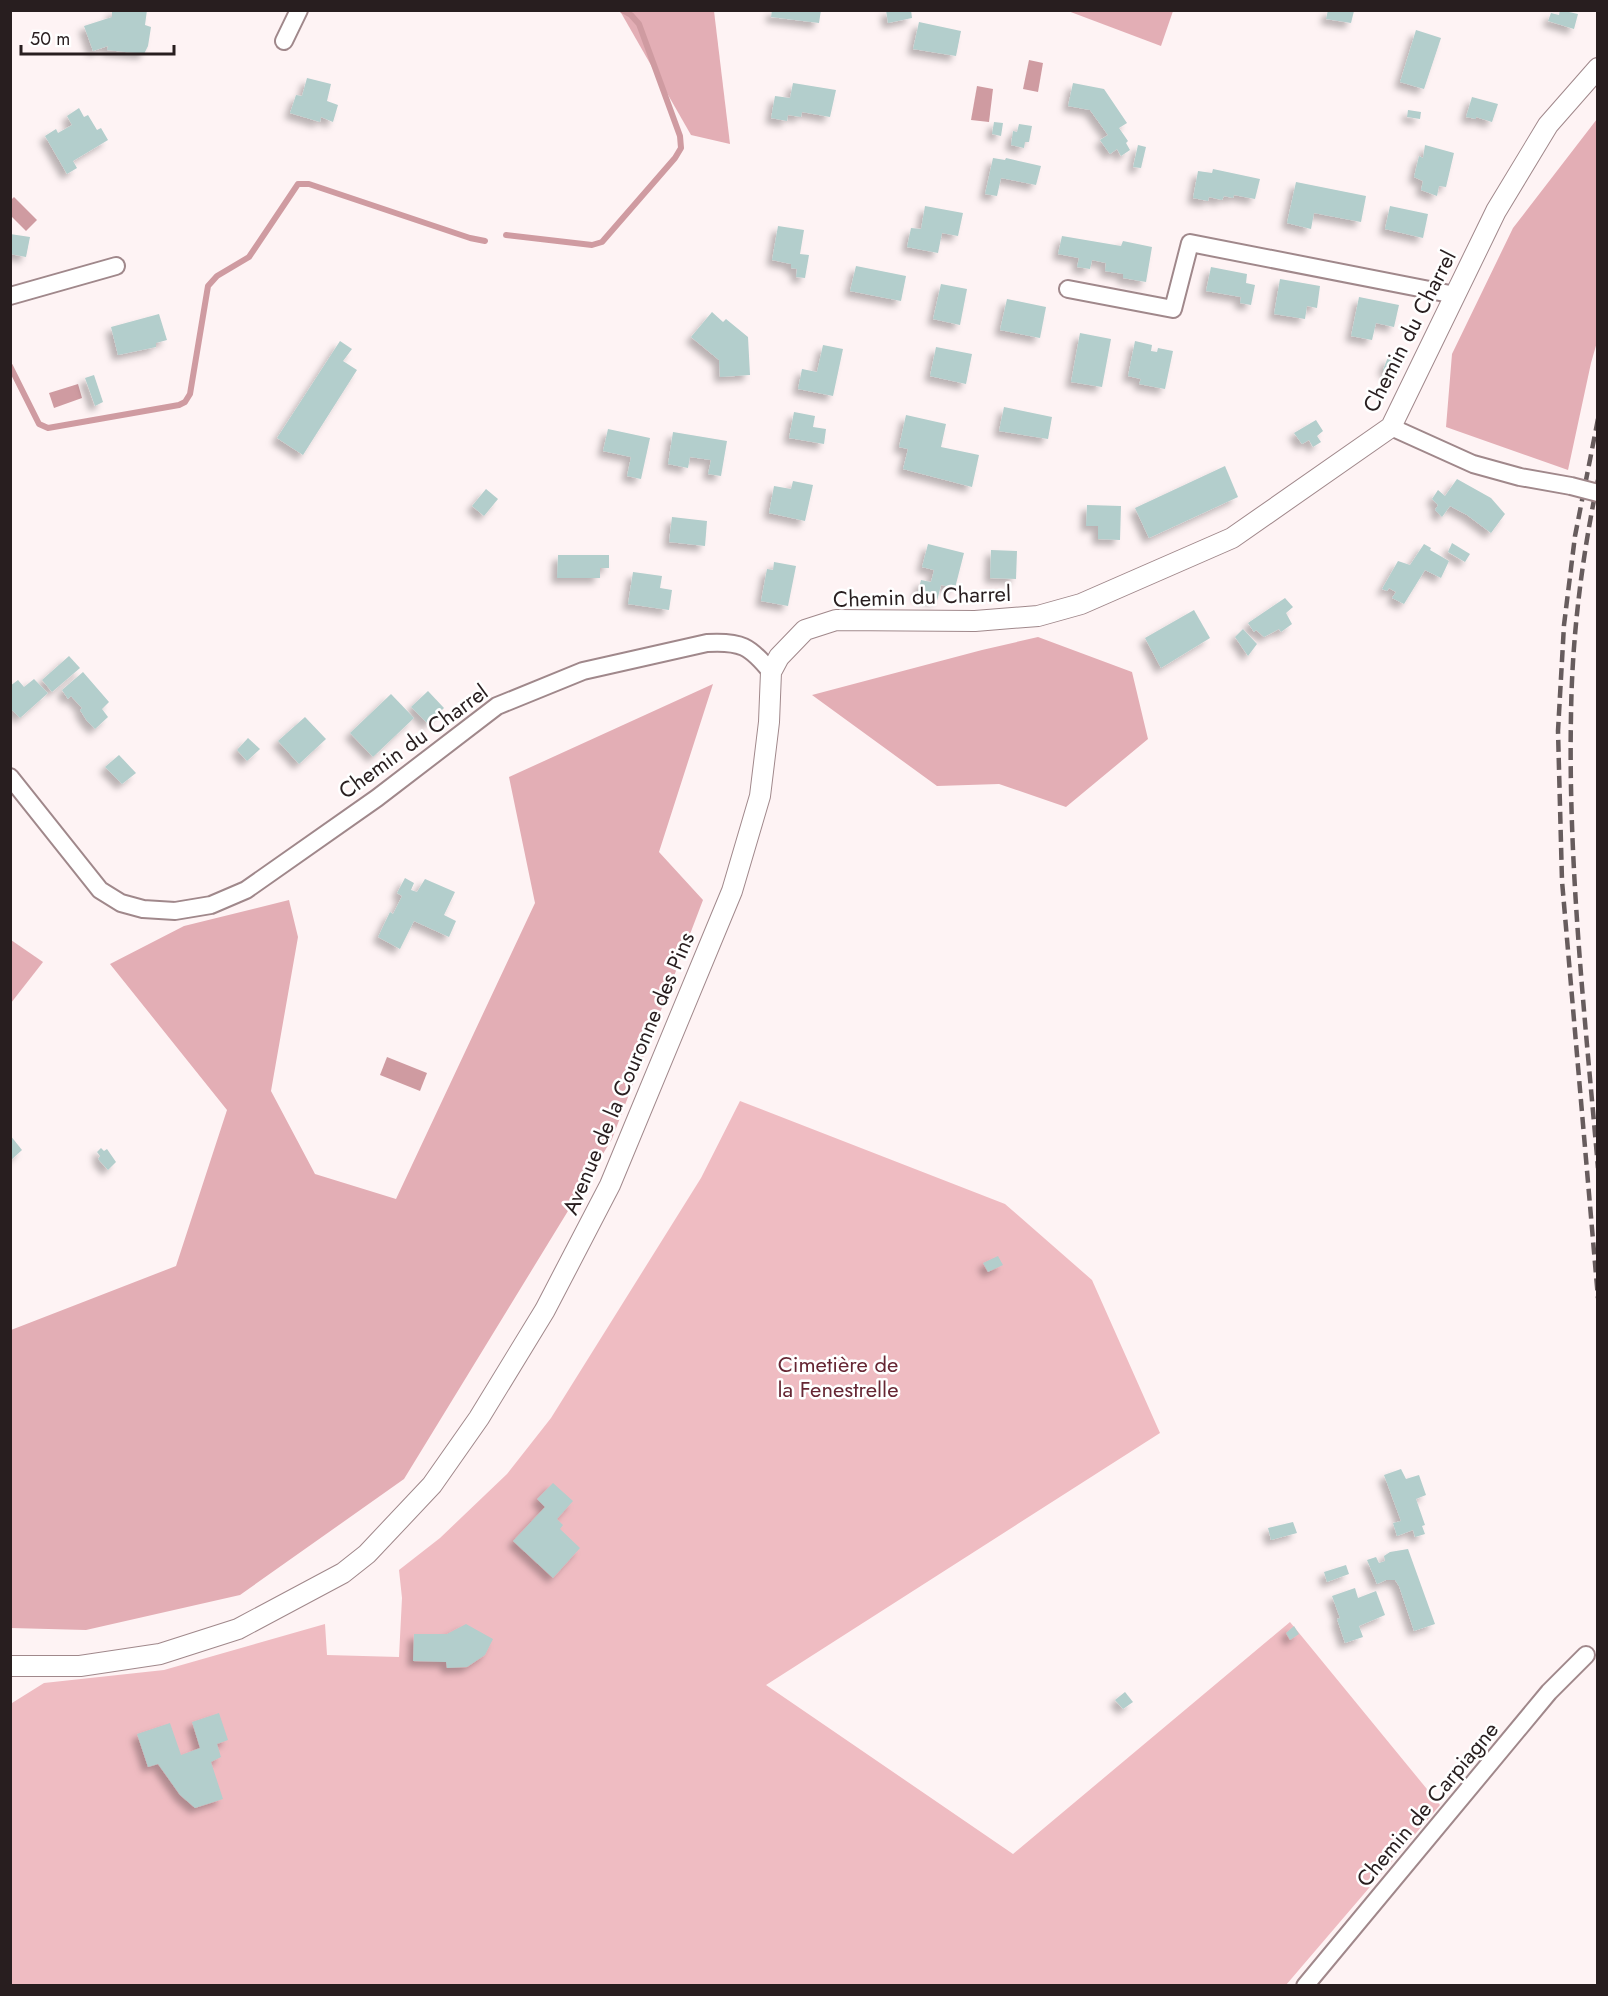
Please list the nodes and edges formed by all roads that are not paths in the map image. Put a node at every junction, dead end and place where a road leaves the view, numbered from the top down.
1 (299, 10) edge
2 (284, 41) dead end
3 (1598, 68) edge
4 (116, 266) dead end
5 (1068, 289) dead end
6 (1455, 295) junction
7 (10, 296) edge
8 (1391, 427) junction
9 (1598, 493) edge
10 (771, 672) junction
11 (10, 777) edge
12 (1586, 1655) dead end
13 (10, 1666) edge
14 (1305, 1986) edge

1 - 2 street
3 - 6 street, Chemin du Charrel
4 - 7 street
5 - 6 street
6 - 8 street, Chemin du Charrel
8 - 9 street, bridge
8 - 10 street, Chemin du Charrel
10 - 11 street, Chemin du Charrel
10 - 13 street, Avenue de la Couronne des Pins
12 - 14 street, Chemin de Carpiagne

